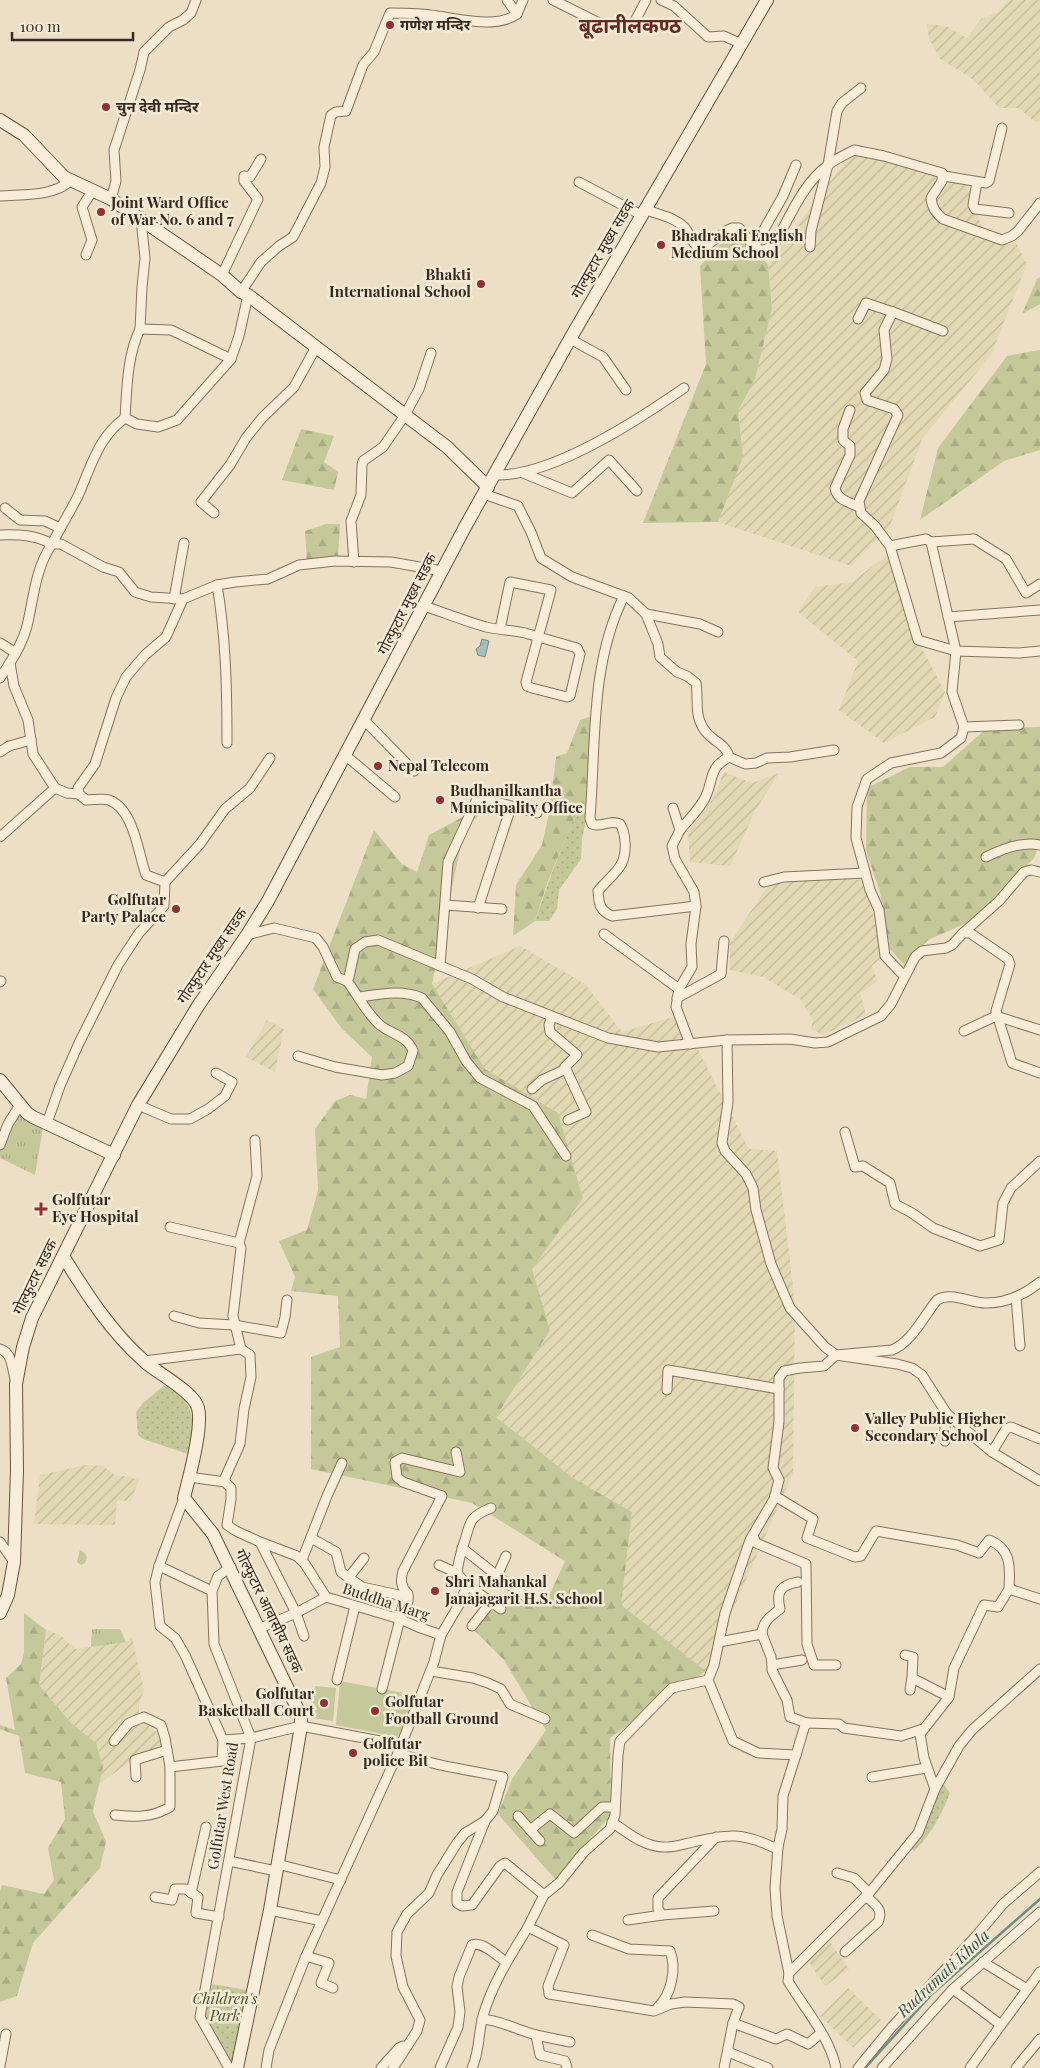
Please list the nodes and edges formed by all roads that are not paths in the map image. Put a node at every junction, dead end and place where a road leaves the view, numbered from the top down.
1 (196, 0) edge
2 (507, 0) edge
3 (523, 0) edge
4 (553, 0) edge
5 (646, 0) edge
6 (661, 0) edge
7 (767, 0) edge
8 (517, 14) junction
9 (742, 44) junction
10 (861, 88) dead end
11 (0, 120) edge
12 (1002, 128) dead end
13 (261, 159) dead end
14 (796, 165) dead end
15 (828, 165) junction
16 (944, 176) junction
17 (71, 180) junction
18 (579, 182) dead end
19 (977, 182) junction
20 (94, 190) junction
21 (0, 196) edge
22 (111, 199) junction
23 (1040, 203) edge
24 (642, 212) junction
25 (1009, 213) dead end
26 (141, 219) junction
27 (754, 247) junction
28 (810, 247) dead end
29 (86, 255) dead end
30 (222, 275) junction
31 (245, 293) junction
32 (893, 312) junction
33 (858, 319) dead end
34 (140, 329) junction
35 (943, 331) dead end
36 (570, 339) junction
37 (316, 347) junction
38 (431, 353) dead end
39 (231, 359) junction
40 (684, 388) dead end
41 (626, 390) dead end
42 (850, 410) dead end
43 (405, 415) junction
44 (125, 418) junction
45 (522, 473) junction
46 (495, 475) junction
47 (486, 490) junction
48 (637, 492) dead end
49 (859, 507) junction
50 (5, 508) dead end
51 (214, 513) dead end
52 (60, 528) junction
53 (0, 535) edge
54 (931, 542) junction
55 (184, 543) dead end
56 (52, 544) junction
57 (890, 546) junction
58 (354, 562) junction
59 (442, 570) junction
60 (1040, 584) edge
61 (217, 585) junction
62 (624, 596) junction
63 (179, 599) junction
64 (424, 606) junction
65 (1040, 610) edge
66 (646, 614) junction
67 (948, 617) junction
68 (500, 629) junction
69 (718, 632) dead end
70 (539, 637) junction
71 (0, 643) edge
72 (956, 651) junction
73 (1040, 651) edge
74 (16, 653) junction
75 (10, 664) junction
76 (0, 678) edge
77 (364, 720) junction
78 (1019, 725) dead end
79 (964, 727) junction
80 (31, 740) junction
81 (227, 743) dead end
82 (834, 750) dead end
83 (0, 752) edge
84 (345, 755) junction
85 (729, 757) junction
86 (270, 758) dead end
87 (414, 771) dead end
88 (55, 788) junction
89 (79, 794) junction
90 (396, 797) dead end
91 (511, 807) junction
92 (673, 808) dead end
93 (537, 813) dead end
94 (680, 830) junction
95 (0, 837) edge
96 (1040, 846) edge
97 (986, 856) dead end
98 (1040, 872) edge
99 (865, 873) junction
100 (165, 882) junction
101 (764, 882) dead end
102 (445, 905) junction
103 (696, 906) junction
104 (478, 908) junction
105 (502, 909) dead end
106 (963, 933) junction
107 (604, 934) dead end
108 (247, 935) junction
109 (724, 941) dead end
110 (440, 966) junction
111 (904, 976) junction
112 (347, 980) junction
113 (678, 993) junction
114 (360, 997) junction
115 (996, 1016) junction
116 (552, 1017) junction
117 (964, 1030) dead end
118 (1040, 1030) edge
119 (726, 1040) junction
120 (690, 1044) junction
121 (298, 1056) dead end
122 (566, 1069) junction
123 (216, 1073) dead end
124 (1040, 1073) edge
125 (0, 1080) edge
126 (532, 1089) dead end
127 (20, 1105) junction
128 (138, 1105) junction
129 (568, 1120) dead end
130 (47, 1124) junction
131 (845, 1132) dead end
132 (255, 1140) dead end
133 (0, 1145) edge
134 (114, 1155) junction
135 (566, 1156) dead end
136 (1040, 1161) edge
137 (79, 1224) joint
138 (170, 1227) dead end
139 (239, 1243) junction
140 (63, 1256) junction
141 (1040, 1282) edge
142 (1016, 1297) junction
143 (287, 1300) dead end
144 (174, 1316) dead end
145 (234, 1325) junction
146 (1020, 1346) dead end
147 (0, 1349) edge
148 (241, 1349) junction
149 (836, 1355) junction
150 (144, 1361) junction
151 (16, 1384) junction
152 (779, 1389) junction
153 (667, 1390) dead end
154 (946, 1414) junction
155 (1040, 1438) edge
156 (945, 1441) dead end
157 (456, 1452) dead end
158 (992, 1452) junction
159 (342, 1464) dead end
160 (189, 1477) junction
161 (1040, 1481) edge
162 (225, 1482) junction
163 (775, 1496) junction
164 (184, 1498) junction
165 (491, 1508) dead end
166 (227, 1525) junction
167 (213, 1534) junction
168 (752, 1535) junction
169 (311, 1538) junction
170 (0, 1542) edge
171 (260, 1542) junction
172 (462, 1548) junction
173 (0, 1555) edge
174 (506, 1556) dead end
175 (364, 1558) dead end
176 (302, 1560) junction
177 (14, 1562) junction
178 (439, 1565) dead end
179 (158, 1566) junction
180 (230, 1567) junction
181 (457, 1573) junction
182 (497, 1576) junction
183 (350, 1577) junction
184 (798, 1582) dead end
185 (466, 1585) junction
186 (1009, 1589) junction
187 (212, 1591) junction
188 (326, 1597) junction
189 (408, 1597) junction
190 (529, 1598) dead end
191 (1040, 1599) edge
192 (491, 1602) junction
193 (355, 1606) junction
194 (501, 1610) dead end
195 (0, 1613) edge
196 (296, 1613) junction
197 (400, 1619) junction
198 (472, 1626) dead end
199 (258, 1629) junction
200 (441, 1634) junction
201 (762, 1634) junction
202 (304, 1636) dead end
203 (719, 1642) junction
204 (905, 1655) dead end
205 (802, 1660) dead end
206 (772, 1665) junction
207 (836, 1665) dead end
208 (1040, 1669) edge
209 (431, 1671) junction
210 (912, 1678) junction
211 (337, 1680) dead end
212 (708, 1680) junction
213 (382, 1689) dead end
214 (910, 1690) dead end
215 (949, 1697) junction
216 (545, 1719) dead end
217 (808, 1723) junction
218 (301, 1726) junction
219 (923, 1729) junction
220 (251, 1738) junction
221 (223, 1740) junction
222 (114, 1741) dead end
223 (400, 1749) junction
224 (167, 1750) junction
225 (796, 1755) junction
226 (170, 1767) junction
227 (927, 1768) junction
228 (872, 1777) dead end
229 (136, 1778) dead end
230 (935, 1789) junction
231 (615, 1807) junction
232 (115, 1815) dead end
233 (518, 1816) dead end
234 (485, 1821) junction
235 (612, 1822) junction
236 (206, 1827) dead end
237 (530, 1830) junction
238 (716, 1837) junction
239 (540, 1841) dead end
240 (778, 1847) junction
241 (228, 1861) junction
242 (276, 1867) junction
243 (1040, 1872) edge
244 (837, 1873) dead end
245 (341, 1880) junction
246 (191, 1892) junction
247 (544, 1895) junction
248 (868, 1895) junction
249 (155, 1897) dead end
250 (270, 1910) junction
251 (714, 1911) dead end
252 (1040, 1912) edge
253 (662, 1914) junction
254 (219, 1916) junction
255 (628, 1920) dead end
256 (322, 1921) junction
257 (528, 1927) junction
258 (592, 1935) dead end
259 (845, 1952) dead end
260 (306, 1956) junction
261 (506, 1962) junction
262 (983, 1962) junction
263 (1040, 1972) edge
264 (790, 1973) junction
265 (333, 1988) dead end
266 (953, 1989) junction
267 (1028, 1989) junction
268 (654, 2011) junction
269 (482, 2019) junction
270 (733, 2023) junction
271 (1001, 2025) junction
272 (821, 2033) junction
273 (6, 2034) dead end
274 (536, 2034) junction
275 (1040, 2039) edge
276 (570, 2042) dead end
277 (406, 2047) junction
278 (728, 2052) junction
279 (0, 2066) edge
280 (229, 2068) edge
281 (237, 2068) edge
282 (266, 2068) edge
283 (381, 2068) edge
284 (392, 2068) edge
285 (440, 2068) edge
286 (472, 2068) edge
287 (567, 2068) edge
288 (724, 2068) edge
289 (768, 2068) edge
290 (836, 2068) edge
291 (858, 2068) edge
292 (882, 2068) edge
293 (970, 2068) edge
294 (1016, 2068) edge

1 - 22 street
2 - 8 street
3 - 8 street
4 - 5 street
6 - 9 street
7 - 9 main road, गोल्फुटार मुख्य सडक
8 - 31 street
9 - 24 main road, गोल्फुटार मुख्य सडक
10 - 15 street
11 - 17 main road
12 - 19 street
13 - 30 street
14 - 27 street
15 - 16 street
15 - 27 street
15 - 28 street
16 - 19 street
16 - 23 street
17 - 20 main road
17 - 21 street
18 - 24 street
19 - 25 street
20 - 22 main road
20 - 29 street
22 - 26 main road
24 - 27 street
24 - 36 main road, गोल्फुटार मुख्य सडक
26 - 30 main road
26 - 34 street
30 - 31 main road
31 - 37 main road
31 - 39 street
32 - 33 street
32 - 35 street
32 - 49 street
34 - 39 street
34 - 44 street
36 - 41 street
36 - 46 main road, गोल्फुटार मुख्य सडक
37 - 43 main road
37 - 51 street
38 - 43 street
39 - 44 street
40 - 45 street
42 - 49 street
43 - 47 main road
43 - 58 street
44 - 52 street
45 - 46 street
45 - 48 street
46 - 47 main road, गोल्फुटार मुख्य सडक
47 - 59 main road, गोल्फुटार मुख्य सडक
47 - 62 street
49 - 57 street
50 - 52 street
52 - 56 street
53 - 56 street
54 - 57 street
54 - 60 street
54 - 67 street
55 - 63 street
56 - 63 street
56 - 74 street
57 - 72 street
58 - 59 street
58 - 61 street
59 - 64 main road, गोल्फुटार मुख्य सडक
61 - 63 street
61 - 81 street
62 - 66 street
62 - 103 street
63 - 89 street
64 - 68 street
64 - 77 main road, गोल्फुटार मुख्य सडक
65 - 67 street
66 - 69 street
66 - 85 street
67 - 72 street
68 - 70 street
68 - 70 street
70 - 70 street
71 - 74 street
72 - 73 street
72 - 79 street
74 - 75 street
75 - 76 street
75 - 80 street
77 - 84 main road, गोल्फुटार मुख्य सडक
77 - 87 street
78 - 79 street
79 - 99 street
80 - 83 street
80 - 88 street
82 - 85 street
84 - 90 street
84 - 108 main road, गोल्फुटार मुख्य सडक
85 - 94 street
86 - 100 street
88 - 89 street
88 - 95 street
89 - 100 street
91 - 93 street
91 - 102 street
91 - 104 street
92 - 94 street
94 - 103 street
96 - 97 street
98 - 106 street
99 - 101 street
99 - 111 street
100 - 130 street
102 - 104 street
102 - 110 street
103 - 113 street
104 - 105 street
106 - 111 street
106 - 115 street
107 - 113 street
108 - 112 street
108 - 128 main road, गोल्फुटार मुख्य सडक
109 - 113 street
110 - 112 street
110 - 116 street
111 - 119 street
112 - 114 street
113 - 120 street
114 - 121 street
114 - 135 street
115 - 117 street
115 - 118 street
115 - 124 street
116 - 120 street
116 - 122 street
119 - 120 street
119 - 149 street
122 - 126 street
122 - 129 street
123 - 128 street
125 - 127 main road
127 - 130 main road
127 - 133 street
128 - 134 main road, गोल्फुटार मुख्य सडक
130 - 134 main road
131 - 136 street
132 - 139 street
134 - 137 main road, गोल्फुटार मुख्य सडक
137 - 140 main road, गोल्फुटार सडक
138 - 139 street
139 - 145 street
140 - 150 main road
140 - 151 main road, गोल्फुटार सडक
141 - 142 street
142 - 146 street
142 - 149 street
143 - 145 street
144 - 145 street
145 - 148 street
147 - 151 street
148 - 150 street
148 - 162 street
149 - 152 street
149 - 154 street
150 - 160 main road
151 - 177 main road, गोल्फुटार सडक
152 - 153 street
152 - 163 street
154 - 156 street
154 - 158 street
155 - 158 street
157 - 189 street
158 - 161 street
159 - 169 street
160 - 162 street
160 - 164 main road
162 - 166 street
163 - 168 street
163 - 186 street
164 - 167 main road, गोल्फुटार आवासीय सडक
164 - 179 street, Golfutar West Road
165 - 172 street
166 - 167 street
166 - 171 street
167 - 180 main road, गोल्फुटार आवासीय सडक
168 - 203 street
168 - 207 street
169 - 176 street
169 - 183 street
170 - 177 street
171 - 176 street
171 - 196 street
172 - 181 street
172 - 182 street
173 - 177 street
174 - 182 street
175 - 183 street
176 - 188 street, Buddha Marg
177 - 195 main road, गोल्फुटार सडक
178 - 181 street
179 - 187 street
179 - 221 street, Golfutar West Road
180 - 187 street
180 - 199 main road, गोल्फुटार आवासीय सडक
181 - 185 street
182 - 190 street
183 - 189 street
184 - 201 street
185 - 192 street
185 - 200 street
186 - 191 street
186 - 215 street
187 - 220 street
188 - 193 street, Buddha Marg
188 - 196 street
189 - 197 street
192 - 194 street
192 - 198 street
193 - 197 street, Buddha Marg
193 - 211 street
196 - 199 street
196 - 202 street
197 - 200 street, Buddha Marg
197 - 213 street
199 - 218 main road, गोल्फुटार आवासीय सडक
200 - 209 street, Buddha Marg
201 - 203 street
201 - 206 street
203 - 212 street
204 - 210 street
205 - 206 street
206 - 217 street
208 - 230 street
209 - 216 street
209 - 223 street, Buddha Marg
210 - 214 street
210 - 215 street
212 - 225 street
212 - 231 street
215 - 219 street
217 - 219 street
217 - 225 street
218 - 220 street
218 - 223 street
218 - 242 main road, गोल्फुटार आवासीय सडक
219 - 227 street
220 - 221 street, Golfutar West Road
220 - 241 street, Golfutar West Road
221 - 226 street
222 - 224 street
223 - 234 street
223 - 245 street, Buddha Marg
224 - 226 street
224 - 229 street
225 - 240 street
226 - 232 street
227 - 228 street
227 - 230 street
230 - 248 street
231 - 235 street
231 - 237 street
233 - 237 street
234 - 247 street
234 - 277 street
235 - 238 street
235 - 247 street
236 - 246 street
237 - 239 street
238 - 240 street
238 - 253 street
240 - 264 street
241 - 242 street
241 - 254 street, Golfutar West Road
242 - 245 street
242 - 250 main road, गोल्फुटार आवासीय सडक
243 - 291 street
244 - 248 street
245 - 256 street, Buddha Marg
246 - 249 street
246 - 254 street
247 - 257 street
248 - 259 street
248 - 264 street
250 - 256 street
250 - 281 main road, गोल्फुटार आवासीय सडक
251 - 253 street
252 - 262 street
253 - 255 street
254 - 280 street, Golfutar West Road
256 - 260 street, Buddha Marg
257 - 261 street
257 - 268 street
258 - 268 street
260 - 265 street
260 - 282 street, Buddha Marg
261 - 269 street
261 - 285 street
262 - 266 street
262 - 267 street
263 - 267 street
264 - 272 street
266 - 271 street
266 - 292 street
267 - 271 street
268 - 270 street
269 - 274 street
269 - 286 street
270 - 272 street
270 - 278 street
271 - 293 street
272 - 290 street
273 - 279 street
274 - 276 street
274 - 287 street
275 - 294 street
277 - 283 street
277 - 284 street
278 - 288 street
278 - 289 street

